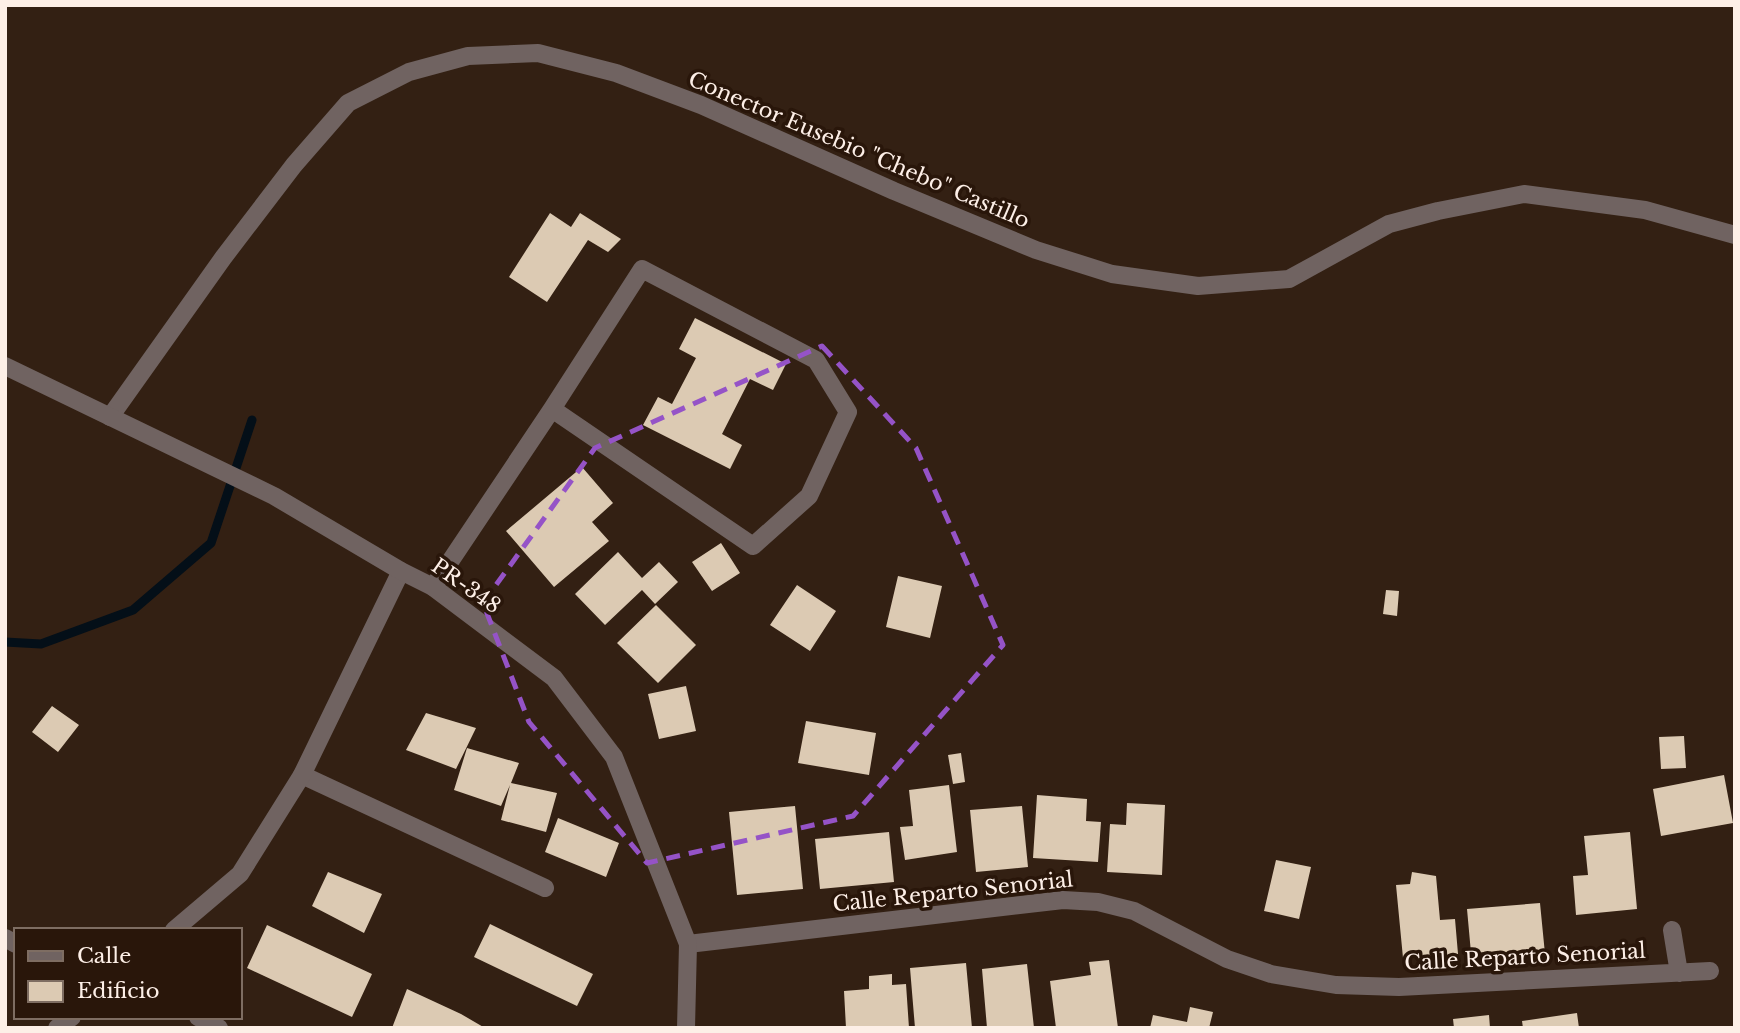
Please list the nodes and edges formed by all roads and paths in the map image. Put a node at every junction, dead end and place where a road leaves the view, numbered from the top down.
1 (1735, 235) edge
2 (5, 366) edge
3 (552, 409) junction
4 (110, 417) junction
5 (401, 571) junction
6 (433, 587) junction
7 (302, 775) junction
8 (545, 888) dead end
9 (176, 928) edge
10 (1672, 930) dead end
11 (688, 944) junction
12 (1710, 971) dead end
13 (1679, 973) junction
14 (202, 1019) edge
15 (219, 1028) edge
16 (686, 1028) edge

1 - 4 street, Conector Eusebio "Chebo" Castillo
2 - 4 street, PR-348 / PR-348
3 - 3 street
3 - 6 street
4 - 5 street, PR-348 / PR-348
5 - 6 street, PR-348 / PR-348
5 - 7 street
6 - 11 street, PR-348 / PR-348
7 - 8 street
7 - 9 street
10 - 13 street
11 - 13 street, Calle Reparto Senorial
11 - 16 street, PR-348 / PR-348
12 - 13 street, Calle Reparto Senorial
14 - 15 street

